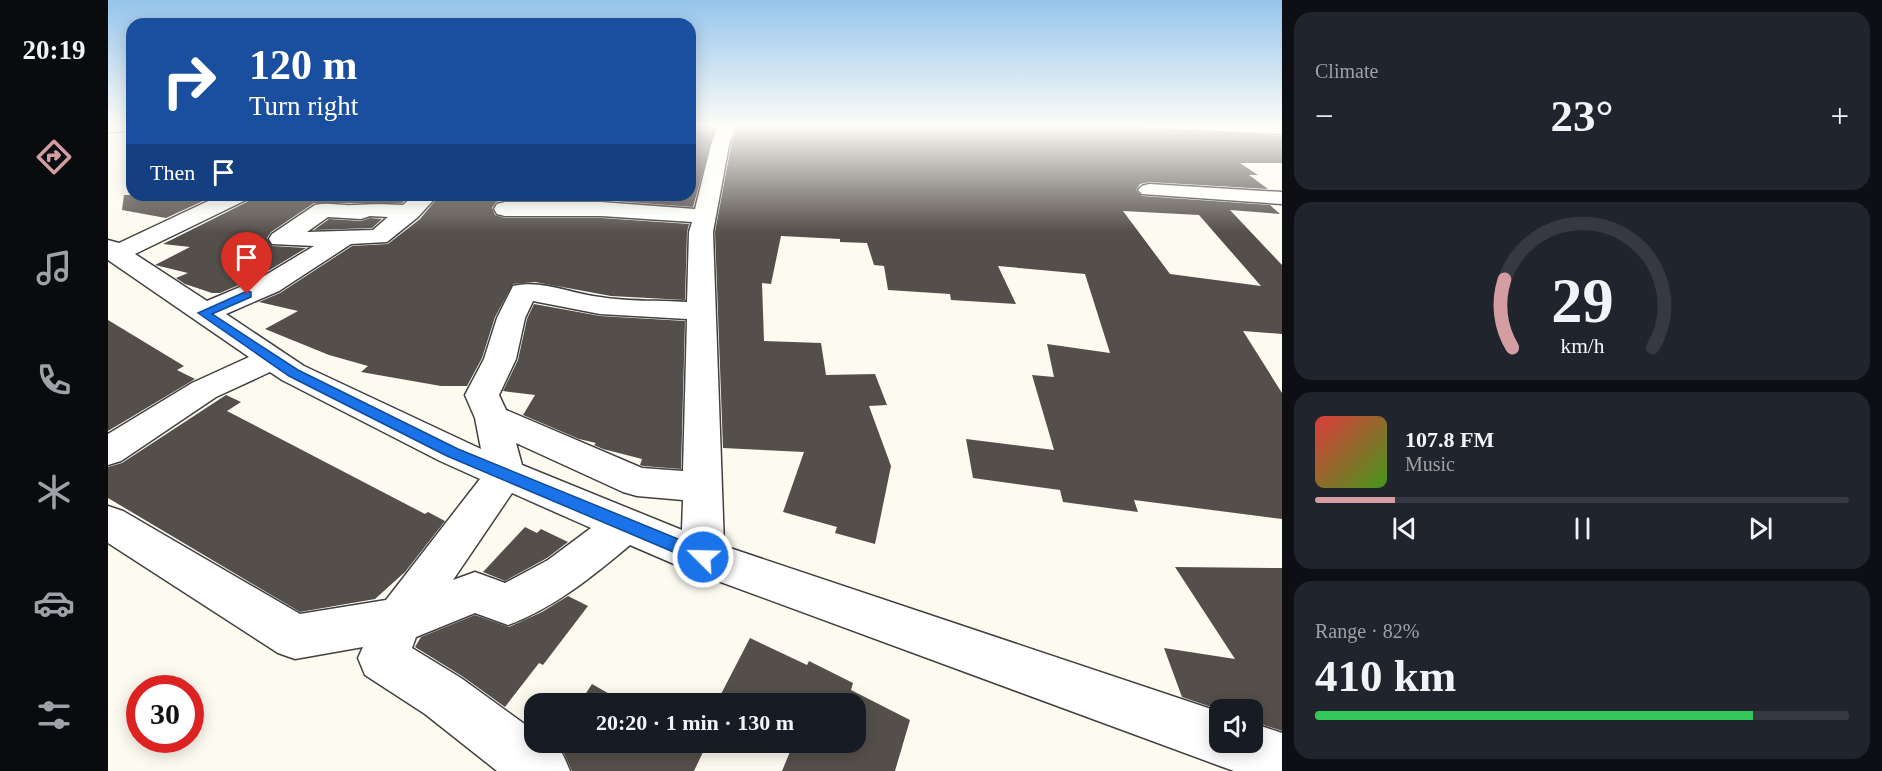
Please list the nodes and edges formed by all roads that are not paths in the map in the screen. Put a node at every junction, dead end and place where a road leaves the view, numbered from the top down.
1 (716, 161) edge
2 (1149, 190) dead end
3 (1282, 198) edge
4 (227, 201) edge
5 (419, 203) edge
6 (505, 210) edge
7 (704, 216) junction
8 (343, 239) junction
9 (116, 261) edge
10 (701, 311) junction
11 (204, 313) junction
12 (272, 359) junction
13 (492, 418) junction
14 (108, 452) edge
15 (505, 474) junction
16 (702, 487) junction
17 (108, 522) edge
18 (625, 525) junction
19 (703, 557) junction
20 (399, 620) junction
21 (1209, 735) edge
22 (1260, 753) edge
23 (1282, 761) edge
24 (542, 771) edge

1 - 7 street
2 - 3 street
4 - 9 street
5 - 8 street
5 - 8 street
6 - 7 street
7 - 10 street
8 - 11 street
9 - 11 street
10 - 13 street
10 - 16 street
11 - 12 street
12 - 14 street
12 - 15 street
13 - 15 street
13 - 16 street
15 - 18 street
15 - 20 street
16 - 19 street
17 - 20 street
18 - 19 street
18 - 20 street
19 - 21 street
20 - 24 street
22 - 23 street

